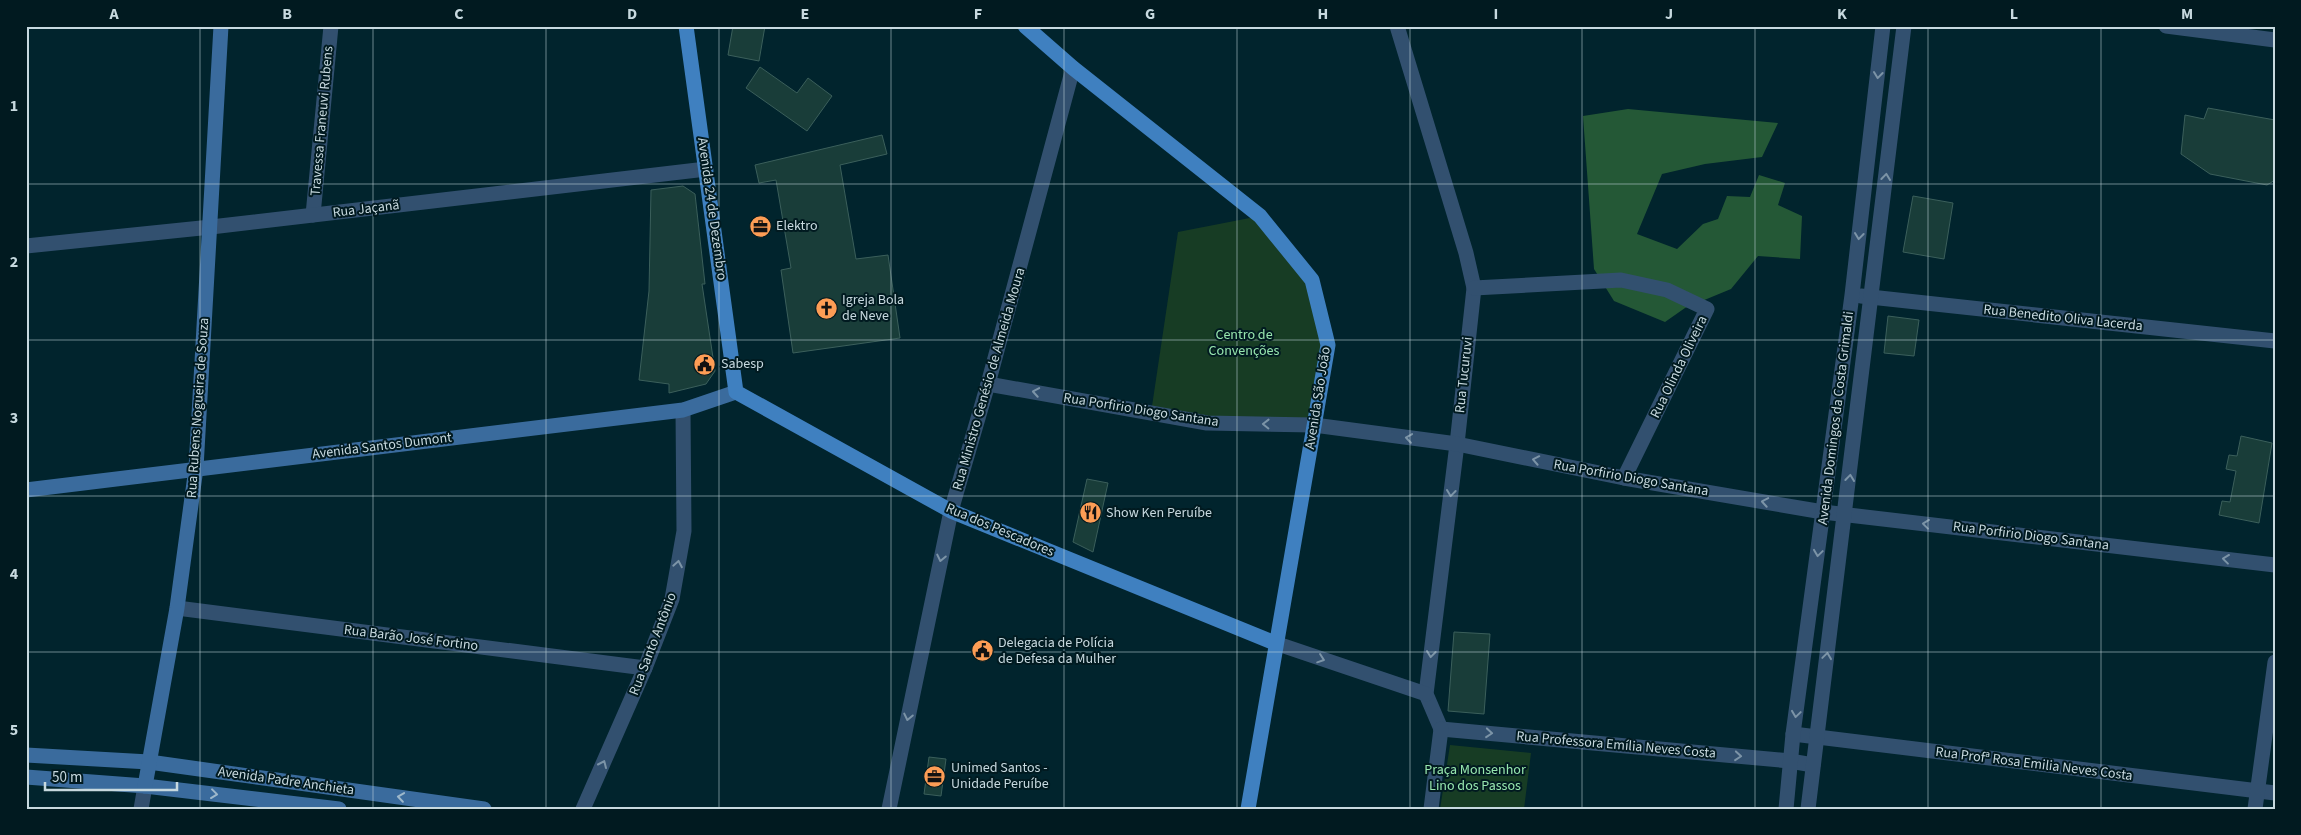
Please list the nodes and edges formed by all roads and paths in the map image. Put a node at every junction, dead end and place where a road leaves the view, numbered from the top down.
1 (221, 26) edge
2 (331, 26) edge
3 (686, 26) edge
4 (1025, 26) edge
5 (1398, 26) edge
6 (1884, 26) edge
7 (1904, 26) edge
8 (2166, 26) edge
9 (2275, 40) edge
10 (1073, 68) junction
11 (706, 169) junction
12 (313, 215) junction
13 (211, 227) junction
14 (26, 246) edge
15 (1474, 288) junction
16 (1852, 295) junction
17 (1871, 297) junction
18 (2275, 341) edge
19 (988, 384) junction
20 (736, 392) junction
21 (683, 410) junction
22 (1314, 425) junction
23 (1457, 444) junction
24 (196, 468) junction
25 (1624, 478) junction
26 (26, 490) edge
27 (951, 510) junction
28 (1823, 512) junction
29 (1846, 514) junction
30 (2275, 565) edge
31 (177, 608) junction
32 (1275, 643) junction
33 (2275, 662) edge
34 (646, 668) junction
35 (1426, 694) junction
36 (1441, 729) junction
37 (1794, 734) junction
38 (1816, 737) junction
39 (26, 755) edge
40 (1790, 761) junction
41 (149, 762) junction
42 (1813, 765) junction
43 (26, 777) edge
44 (145, 786) junction
45 (2257, 790) junction
46 (2275, 793) edge
47 (467, 808) edge
48 (141, 809) edge
49 (339, 809) edge
50 (484, 809) edge
51 (584, 809) edge
52 (889, 809) edge
53 (1248, 809) edge
54 (1431, 809) edge
55 (1786, 809) edge
56 (1808, 809) edge
57 (2255, 809) edge

1 - 13 street, Rua Rubens Nogueira de Souza
2 - 12 street, Travessa Franeuvi Rubens
3 - 11 main road, Avenida 24 de Dezembro
4 - 10 main road, Avenida São João
5 - 15 street, Rua Tucuruvi
6 -> 16 street, Avenida Domingos da Costa Grimaldi
17 -> 7 street, Avenida Domingos da Costa Grimaldi
8 - 9 street
10 - 19 street, Rua Ministro Genésio de Almeida Moura
10 - 22 main road, Avenida São João
11 - 12 street, Rua Jaçanã
11 - 20 main road, Avenida 24 de Dezembro
12 - 13 street, Rua Jaçanã
13 - 14 street, Rua Jaçanã
13 - 24 street, Rua Rubens Nogueira de Souza
15 - 23 street, Rua Tucuruvi
15 - 25 street, Rua Olinda Oliveira
16 - 17 street, Rua Benedito Oliva Lacerda
16 - 28 street, Avenida Domingos da Costa Grimaldi
17 - 18 street, Rua Benedito Oliva Lacerda
29 -> 17 street, Avenida Domingos da Costa Grimaldi
22 -> 19 street, Rua Porfirio Diogo Santana
19 - 27 street, Rua Ministro Genésio de Almeida Moura
20 - 21 street, Avenida Santos Dumont
20 - 27 main road, Rua dos Pescadores
21 - 24 street, Avenida Santos Dumont
34 -> 21 street, Rua Santo Antônio
23 -> 22 street, Rua Porfirio Diogo Santana
22 - 32 main road, Avenida São João
25 -> 23 street, Rua Porfirio Diogo Santana
23 -> 35 street, Rua Tucuruvi
24 - 26 street, Avenida Santos Dumont
24 - 31 street, Rua Rubens Nogueira de Souza
28 -> 25 street, Rua Porfirio Diogo Santana
27 - 32 main road, Rua dos Pescadores
27 -> 52 street, Rua Ministro Genésio de Almeida Moura
28 - 29 street, Rua Porfirio Diogo Santana
28 -> 37 street, Avenida Domingos da Costa Grimaldi
30 -> 29 street, Rua Porfirio Diogo Santana
38 -> 29 street, Avenida Domingos da Costa Grimaldi
31 - 34 street, Rua Barão José Fortino
31 - 41 street, Rua Rubens Nogueira de Souza
32 -> 35 street
32 - 53 main road, Avenida São João
33 - 45 street
51 -> 34 street, Rua Santo Antônio
35 - 36 street
36 -> 40 street, Rua Professora Emília Neves Costa
36 - 54 street
37 - 38 street, Rua Profª Rosa Emilia Neves Costa
37 - 40 street, Avenida Domingos da Costa Grimaldi
38 - 42 street, Avenida Domingos da Costa Grimaldi
38 - 45 street, Rua Profª Rosa Emilia Neves Costa
39 - 41 street, Avenida Padre Anchieta
40 - 42 street, Rua Professora Emília Neves Costa
40 - 55 street, Avenida Domingos da Costa Grimaldi
41 - 44 street, Rua Rubens Nogueira de Souza
47 -> 41 street, Avenida Padre Anchieta
42 - 56 street, Avenida Domingos da Costa Grimaldi
43 - 44 street, Avenida Padre Anchieta
44 - 48 street
44 -> 49 street, Avenida Padre Anchieta
45 - 46 street, Rua Profª Rosa Emilia Neves Costa
45 - 57 street
47 - 50 street, Avenida Padre Anchieta

